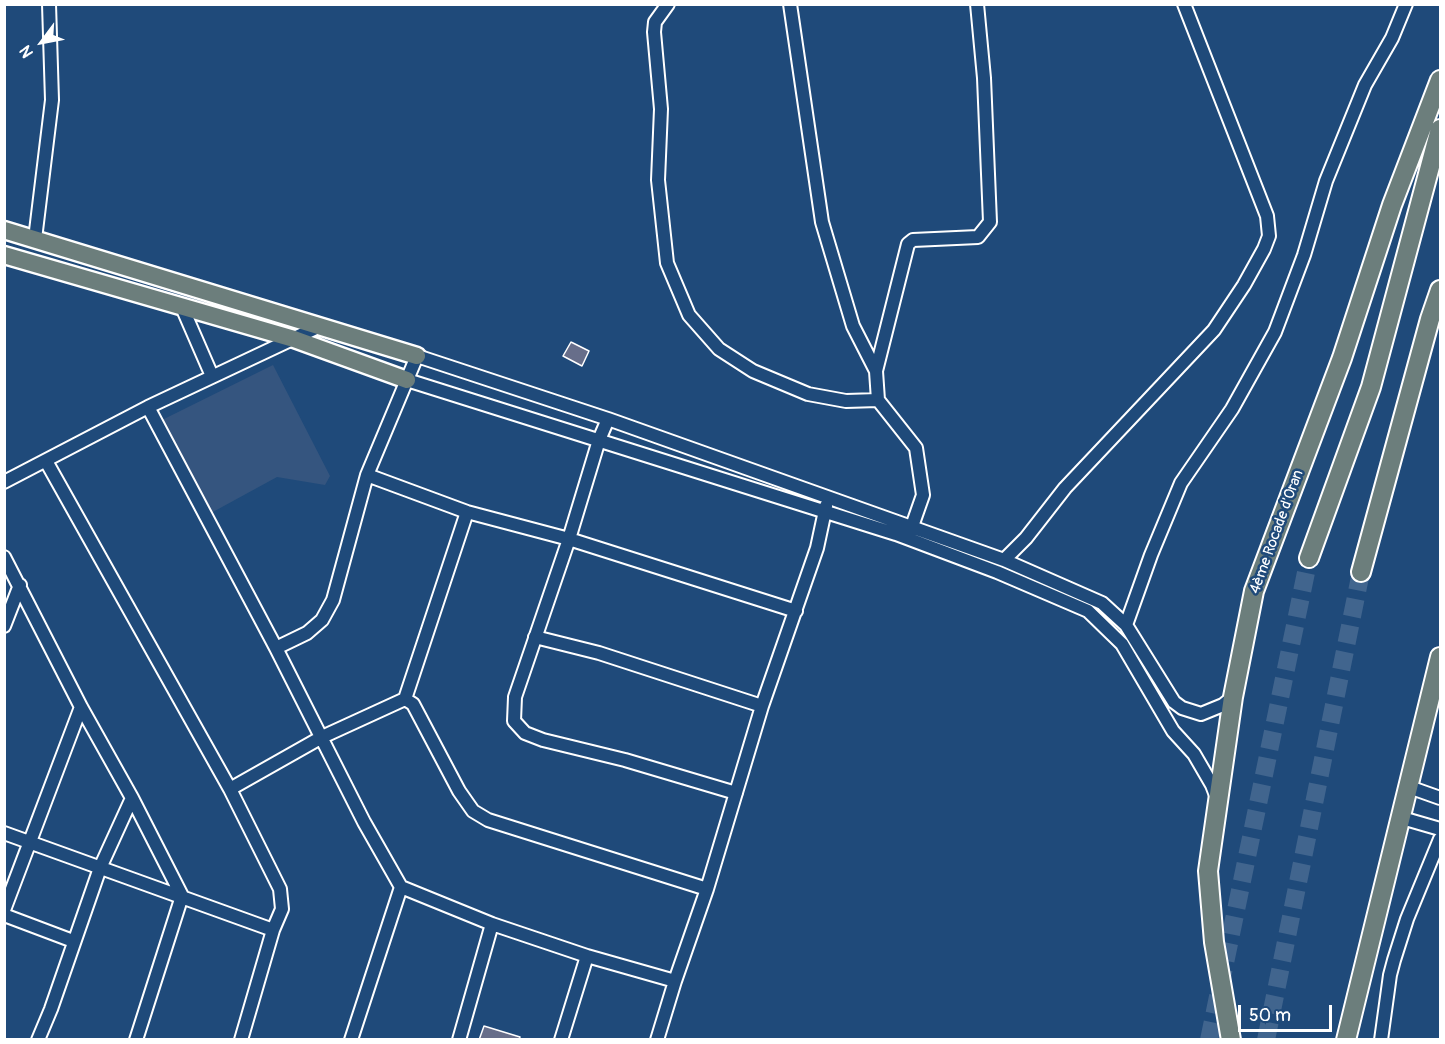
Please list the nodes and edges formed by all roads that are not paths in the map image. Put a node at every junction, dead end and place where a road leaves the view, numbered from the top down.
1 (49, 4) edge
2 (668, 4) edge
3 (790, 4) edge
4 (977, 4) edge
5 (1184, 4) edge
6 (1406, 4) edge
7 (1440, 81) edge
8 (1440, 129) edge
9 (4, 231) edge
10 (35, 239) junction
11 (4, 255) edge
12 (1440, 290) edge
13 (182, 307) junction
14 (320, 327) junction
15 (294, 339) junction
16 (417, 356) junction
17 (876, 371) junction
18 (212, 376) junction
19 (407, 380) junction
20 (878, 400) junction
21 (148, 407) junction
22 (608, 419) junction
23 (598, 440) junction
24 (46, 461) junction
25 (367, 475) junction
26 (4, 482) edge
27 (829, 498) junction
28 (467, 512) junction
29 (824, 512) junction
30 (912, 526) junction
31 (907, 538) junction
32 (569, 539) junction
33 (4, 557) edge
34 (1309, 558) tunnel mouth
35 (1004, 560) junction
36 (1361, 572) tunnel mouth
37 (20, 585) junction
38 (796, 611) junction
39 (4, 626) edge
40 (1130, 629) junction
41 (535, 636) junction
42 (1122, 644) junction
43 (276, 648) junction
44 (1440, 657) edge
45 (1233, 697) junction
46 (405, 699) junction
47 (81, 706) junction
48 (762, 706) junction
49 (322, 737) junction
50 (1409, 787) junction
51 (230, 789) junction
52 (736, 794) junction
53 (132, 798) junction
54 (1217, 798) junction
55 (1440, 798) edge
56 (1402, 818) junction
57 (1440, 829) edge
58 (4, 833) edge
59 (1440, 839) edge
60 (29, 842) junction
61 (100, 868) junction
62 (401, 887) junction
63 (706, 889) junction
64 (182, 896) junction
65 (4, 910) edge
66 (4, 915) edge
67 (492, 924) junction
68 (273, 930) junction
69 (73, 940) junction
70 (587, 956) junction
71 (675, 981) junction
72 (38, 1040) edge
73 (136, 1040) edge
74 (241, 1040) edge
75 (351, 1040) edge
76 (459, 1040) edge
77 (561, 1040) edge
78 (657, 1040) edge
79 (1231, 1040) edge
80 (1346, 1040) edge
81 (1382, 1040) edge

1 - 10 street
2 - 20 street
3 - 17 street
4 - 17 street
5 - 35 street
6 - 40 street
7 - 45 highway, 4ème Rocade d'Oran
8 - 34 highway
9 - 10 main road
10 - 14 main road
11 - 13 main road
12 - 36 highway
13 - 15 main road
13 - 18 street
14 - 15 street
14 - 16 main road
15 - 18 street
15 - 19 main road
16 - 19 street
16 - 22 street
17 - 20 street
18 - 21 street
19 - 23 street
19 - 25 street
20 - 30 street
21 - 24 street
21 - 43 street
22 - 23 street
22 - 27 street
23 - 29 street
23 - 32 street
24 - 26 street
24 - 51 street
25 - 28 street
25 - 43 street
27 - 29 street
27 - 30 street
28 - 32 street
28 - 46 street
29 - 31 street
29 - 38 street
30 - 31 street
30 - 35 street
31 - 42 street
32 - 38 street
32 - 41 street
33 - 37 street
35 - 40 street
37 - 39 street
37 - 47 street
38 - 48 street
40 - 42 street
40 - 45 street
41 - 48 street
41 - 52 street
42 - 54 street
43 - 49 street
44 - 50 highway
45 - 54 highway, 4ème Rocade d'Oran
46 - 49 street
46 - 63 street
47 - 53 street
47 - 60 street
48 - 52 street
49 - 51 street
49 - 62 street
50 - 55 street
50 - 56 highway
51 - 68 street
52 - 63 street
53 - 61 street
53 - 64 street
54 - 79 highway, 4ème Rocade d'Oran
56 - 57 street
56 - 80 highway
58 - 60 street
59 - 81 street
60 - 61 street
60 - 65 street
61 - 64 street
61 - 69 street
62 - 67 street
62 - 75 street
63 - 71 street
64 - 68 street
64 - 73 street
66 - 69 street
67 - 70 street
67 - 76 street
68 - 74 street
69 - 72 street
70 - 71 street
70 - 77 street
71 - 78 street

